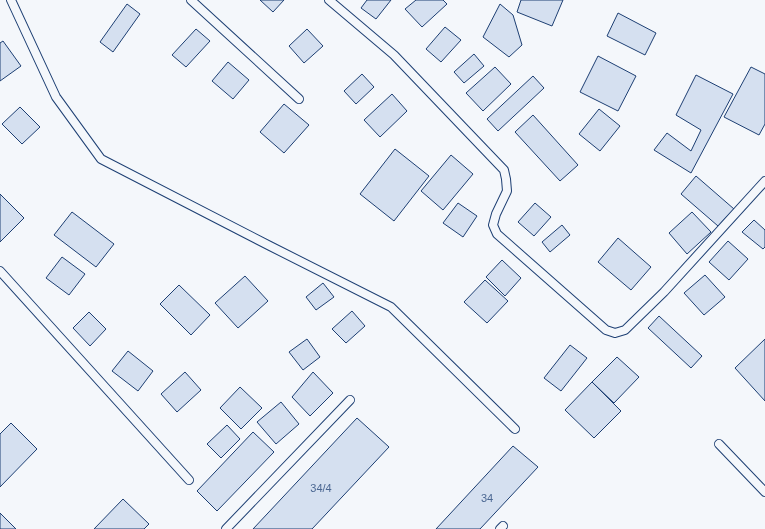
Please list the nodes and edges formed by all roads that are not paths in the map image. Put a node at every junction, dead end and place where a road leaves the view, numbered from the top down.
1 (11, 0) edge
2 (191, 0) edge
3 (330, 0) edge
4 (299, 99) dead end
5 (765, 181) edge
6 (0, 271) edge
7 (350, 400) dead end
8 (514, 429) dead end
9 (719, 444) dead end
10 (189, 480) dead end
11 (765, 492) edge
12 (226, 529) edge

1 - 8 lane
2 - 4 lane
3 - 5 lane
6 - 10 lane
7 - 12 lane
9 - 11 lane

